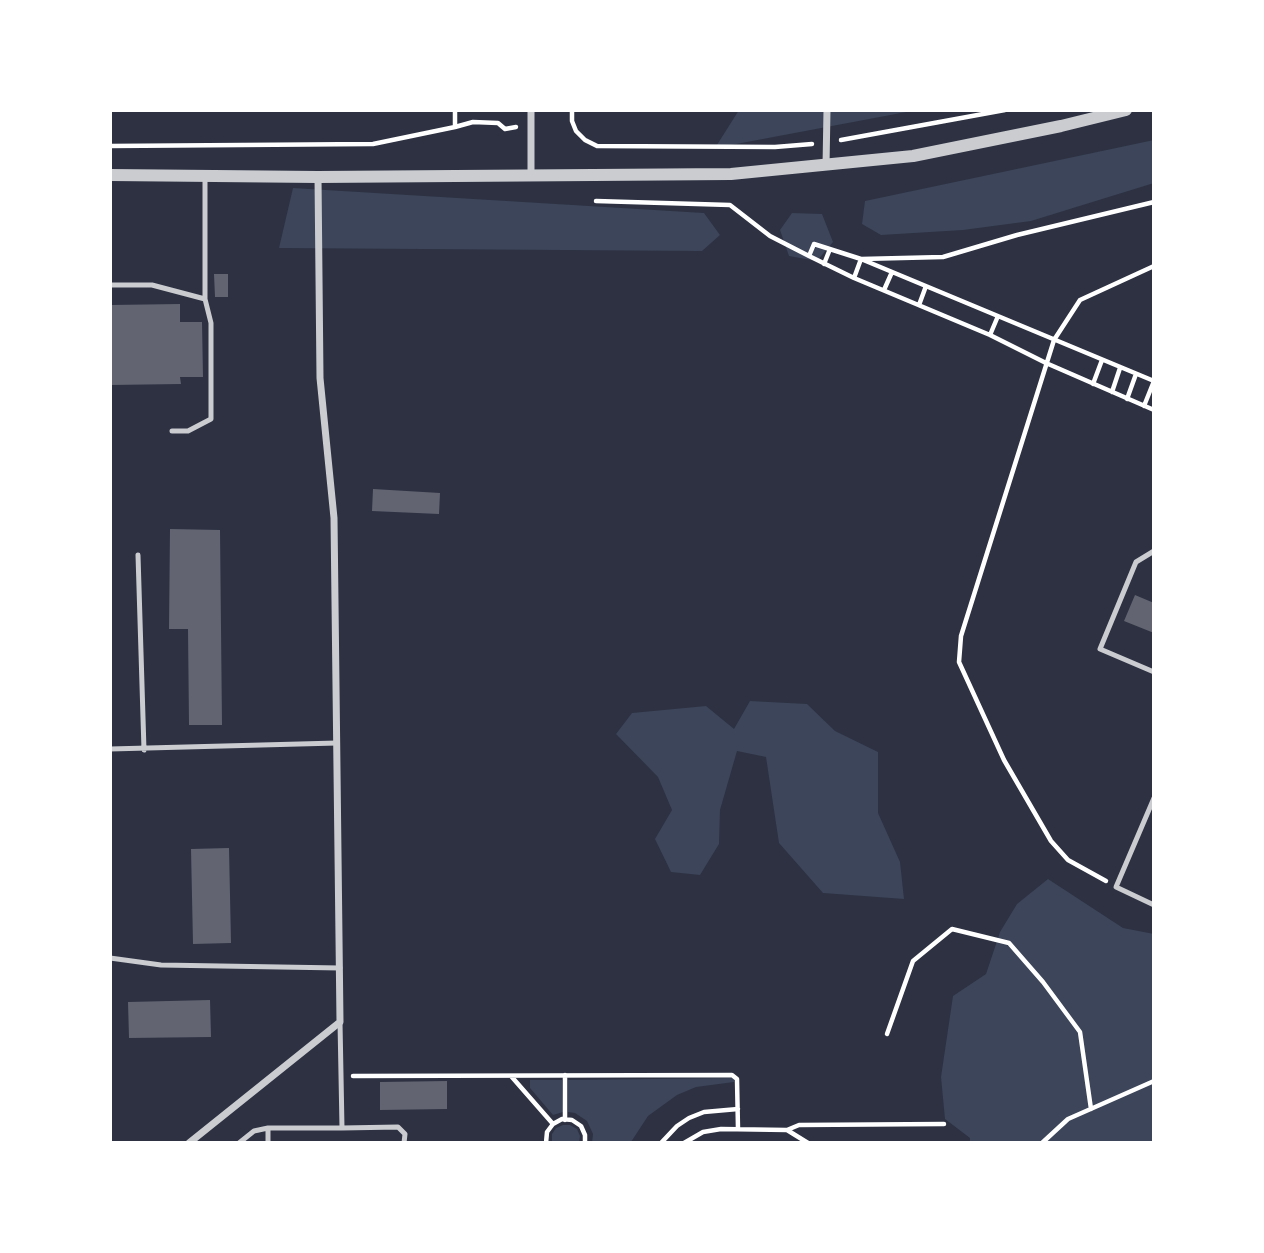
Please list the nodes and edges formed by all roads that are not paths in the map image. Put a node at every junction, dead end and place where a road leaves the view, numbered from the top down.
1 (531, 110) edge
2 (827, 110) edge
3 (1126, 110) edge
4 (827, 166) junction
5 (110, 175) edge
6 (531, 175) junction
7 (205, 177) junction
8 (317, 177) junction
9 (110, 285) edge
10 (205, 299) junction
11 (172, 431) dead end
12 (1154, 551) edge
13 (138, 555) dead end
14 (1154, 672) edge
15 (337, 743) junction
16 (110, 749) edge
17 (144, 750) junction
18 (1154, 798) edge
19 (1154, 905) edge
20 (110, 957) edge
21 (340, 968) junction
22 (340, 1022) junction
23 (268, 1128) junction
24 (342, 1128) junction
25 (189, 1143) edge
26 (239, 1143) edge
27 (268, 1143) edge
28 (404, 1143) edge

1 - 6 street
2 - 4 street
3 - 4 street
4 - 6 street
5 - 7 street
6 - 8 street
7 - 8 street
7 - 10 lane
8 - 15 street
9 - 10 lane
10 - 11 lane
12 - 14 lane
13 - 17 lane
15 - 17 lane
15 - 21 street
16 - 17 lane
18 - 19 lane
20 - 21 lane
21 - 22 street
22 - 24 lane
22 - 25 street
23 - 24 lane
23 - 26 lane
23 - 27 lane
24 - 28 lane

